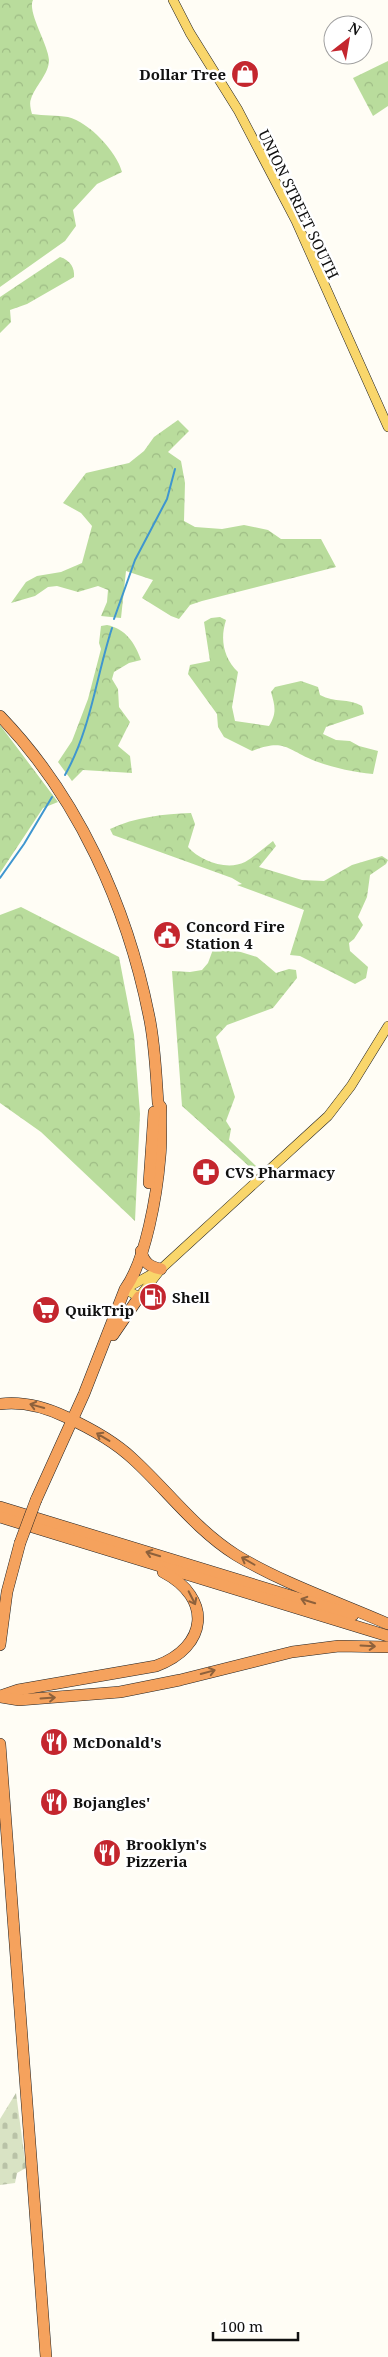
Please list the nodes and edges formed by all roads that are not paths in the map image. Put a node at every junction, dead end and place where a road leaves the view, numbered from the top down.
1 (173, 0) edge
2 (388, 427) edge
3 (0, 716) edge
4 (388, 1026) edge
5 (158, 1103) junction
6 (141, 1251) junction
7 (161, 1269) junction
8 (125, 1289) junction
9 (139, 1297) junction
10 (100, 1355) junction
11 (0, 1404) edge
12 (72, 1419) junction
13 (0, 1507) edge
14 (0, 1517) edge
15 (140, 1560) junction
16 (388, 1625) edge
17 (388, 1636) edge
18 (0, 1645) edge
19 (388, 1648) edge
20 (0, 1697) edge
21 (0, 1744) edge
22 (46, 2357) edge

1 - 2 main road, UNION STREET SOUTH
3 - 5 highway
4 - 7 main road
5 - 6 highway
5 - 8 highway
6 - 7 highway
6 - 8 highway
7 - 8 main road
7 - 9 main road
8 - 9 main road
8 - 10 highway
9 - 10 highway
10 - 12 highway
12 -> 11 highway
16 -> 12 highway
12 - 18 highway, bridge
16 -> 13 highway
14 - 15 highway
15 - 17 highway
15 -> 20 highway
20 -> 19 highway
21 - 22 highway

